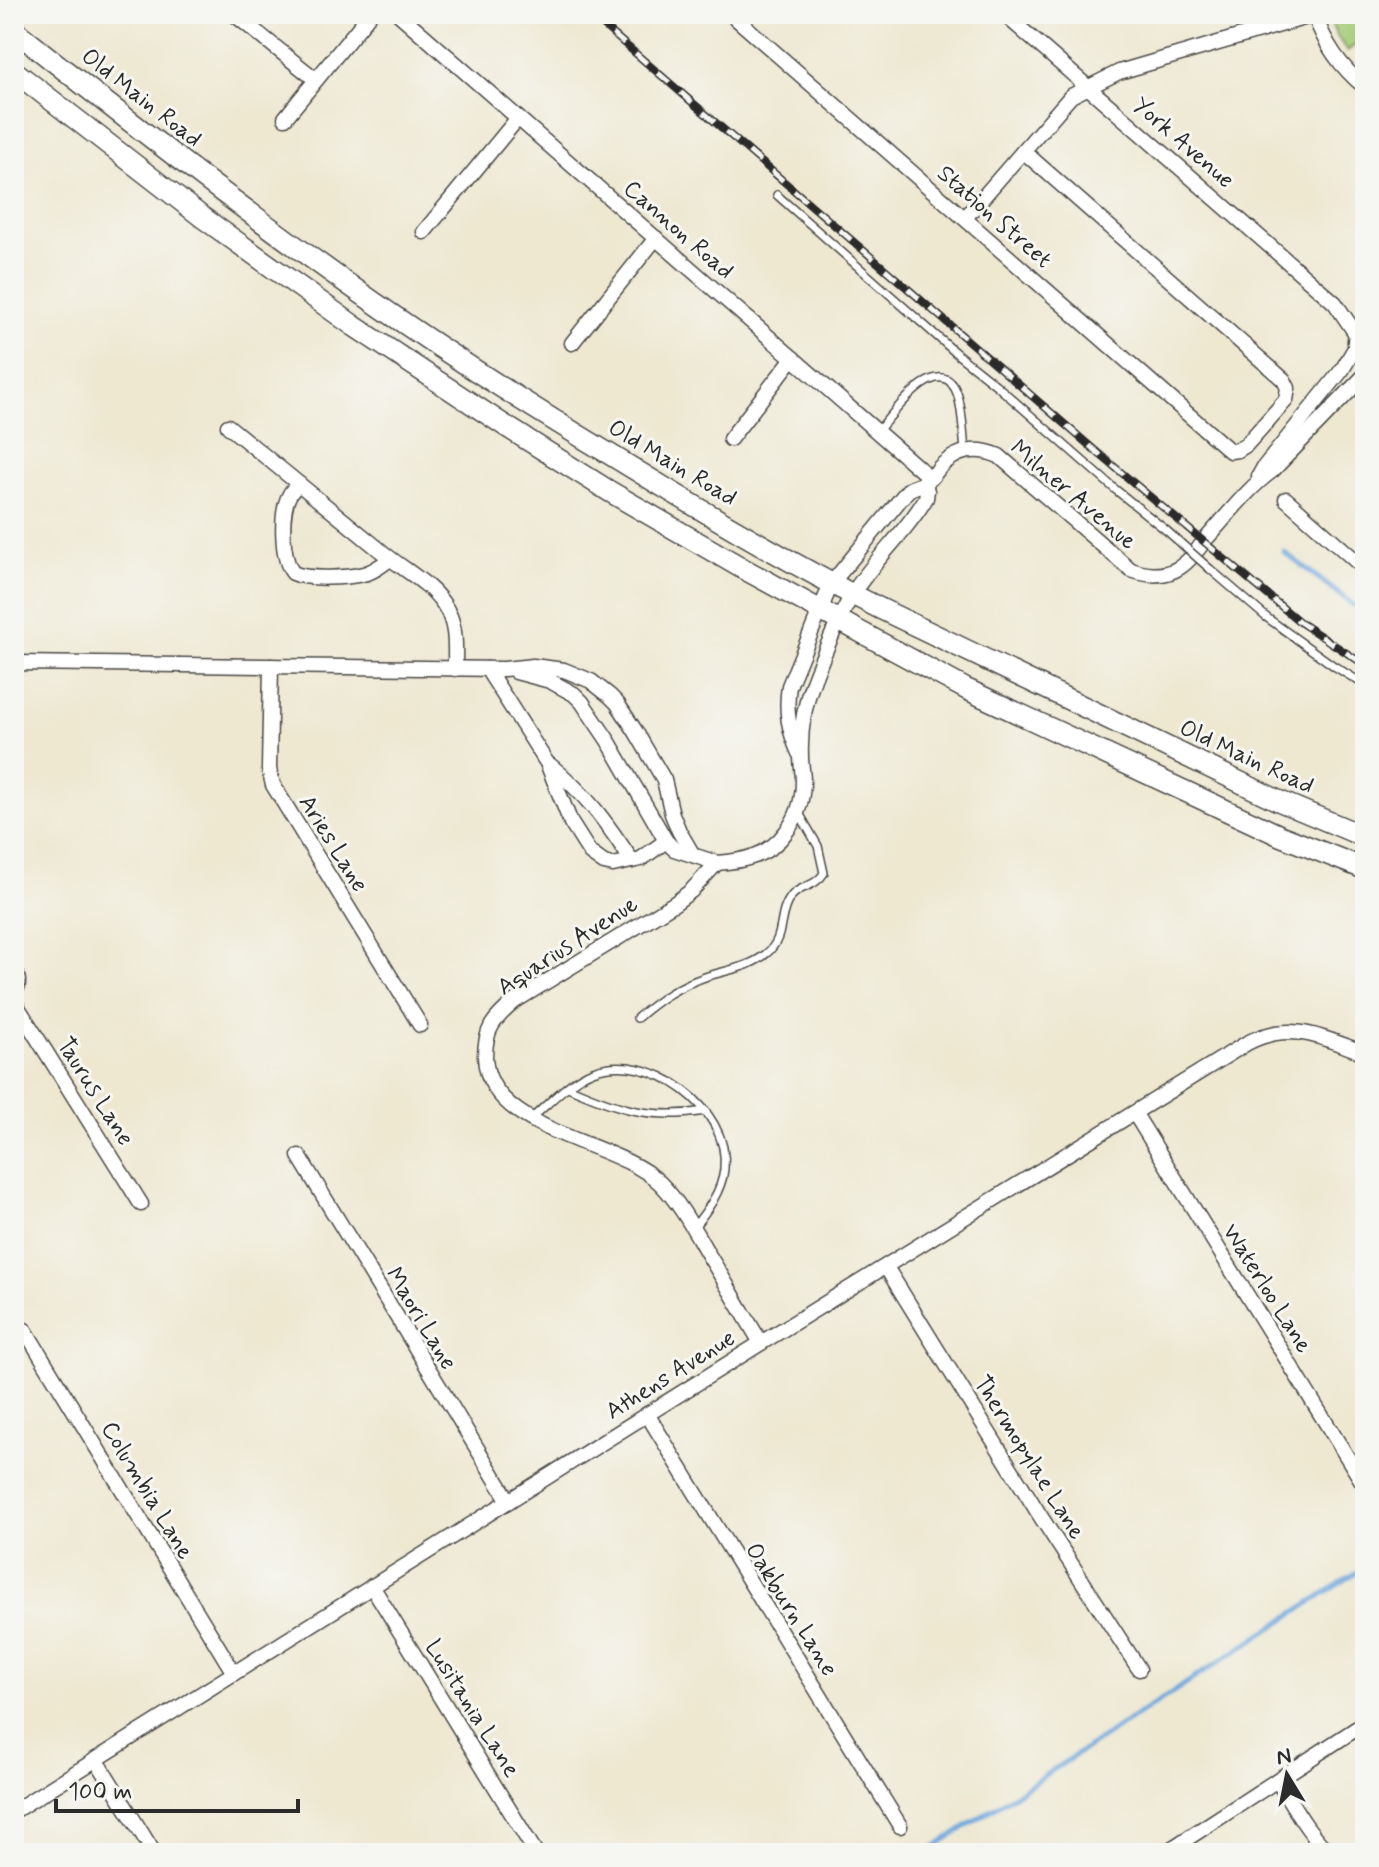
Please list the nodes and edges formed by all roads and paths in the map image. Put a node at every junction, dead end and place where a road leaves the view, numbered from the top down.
1 (234, 14) edge
2 (370, 14) edge
3 (399, 14) edge
4 (731, 14) edge
5 (1004, 14) edge
6 (1314, 14) edge
7 (14, 30) edge
8 (14, 71) edge
9 (315, 79) junction
10 (1365, 87) edge
11 (1088, 88) junction
12 (285, 118) dead end
13 (518, 118) junction
14 (1023, 151) junction
15 (777, 195) dead end
16 (965, 218) junction
17 (424, 232) dead end
18 (656, 238) junction
19 (1360, 331) edge
20 (572, 343) dead end
21 (793, 358) junction
22 (1365, 361) edge
23 (1365, 375) edge
24 (228, 426) dead end
25 (877, 432) junction
26 (730, 439) dead end
27 (965, 451) junction
28 (927, 481) junction
29 (1256, 483) junction
30 (299, 484) junction
31 (1286, 499) dead end
32 (390, 559) junction
33 (1365, 569) edge
34 (831, 584) junction
35 (852, 595) junction
36 (819, 610) junction
37 (840, 621) junction
38 (14, 663) edge
39 (271, 666) junction
40 (455, 669) junction
41 (487, 669) junction
42 (504, 669) junction
43 (1365, 685) edge
44 (800, 757) junction
45 (547, 763) junction
46 (798, 811) junction
47 (1365, 837) edge
48 (666, 841) junction
49 (693, 855) junction
50 (632, 861) junction
51 (717, 863) junction
52 (1365, 869) edge
53 (14, 970) edge
54 (14, 993) edge
55 (14, 1001) edge
56 (637, 1018) dead end
57 (420, 1025) dead end
58 (1365, 1053) edge
59 (568, 1087) junction
60 (706, 1111) junction
61 (1135, 1114) junction
62 (531, 1119) junction
63 (299, 1156) dead end
64 (141, 1204) dead end
65 (693, 1228) junction
66 (886, 1267) junction
67 (25, 1330) dead end
68 (761, 1343) junction
69 (647, 1414) junction
70 (1365, 1486) edge
71 (509, 1501) junction
72 (372, 1586) junction
73 (1139, 1669) dead end
74 (234, 1673) junction
75 (1365, 1723) edge
76 (96, 1759) junction
77 (1277, 1780) junction
78 (14, 1811) edge
79 (900, 1826) dead end
80 (154, 1853) edge
81 (536, 1853) edge
82 (1165, 1853) edge
83 (1331, 1853) edge

1 - 9 street
2 - 9 street
3 - 13 street, Cannon Road
4 - 16 street, Station Street
5 - 11 street, York Avenue
6 - 10 street
6 - 11 street
7 - 34 main road, Old Main Road
8 - 36 main road
9 - 12 street
11 - 14 street
11 - 19 street, York Avenue
13 - 17 street
13 - 18 street, Cannon Road
14 - 16 street
14 - 16 street, Station Street
15 - 43 lane, bridge
18 - 20 street
18 - 21 street, Cannon Road
19 - 22 street, York Avenue
19 - 29 street, Milner Avenue
21 - 25 street, Cannon Road
21 - 26 street
23 - 29 street, Milner Avenue
24 - 30 street
25 - 27 lane
25 - 28 street, Cannon Road
27 - 28 street
27 - 29 street, Milner Avenue
28 - 34 street
28 - 35 street
30 - 32 street
30 - 32 street
31 - 33 street
32 - 40 street
34 - 35 main road, Old Main Road
34 - 36 street
35 - 37 street
35 - 47 main road, Old Main Road
36 - 37 main road
36 - 44 street
37 - 44 street
37 - 52 main road
38 - 39 street
39 - 40 street
39 - 57 street, Aries Lane
40 - 41 street
41 - 42 street
41 - 45 street, Aquarius Avenue
42 - 48 street
42 - 49 street
44 - 46 street
45 - 50 street, Aquarius Avenue
45 - 50 street, Aquarius Avenue
46 - 51 street
46 - 56 lane
48 - 49 street
48 - 50 street, Aquarius Avenue
49 - 51 street
51 - 62 street, Aquarius Avenue
53 - 54 street
55 - 64 street, Taurus Lane
58 - 61 street, Athens Avenue
59 - 60 lane
59 - 60 lane
59 - 62 lane
60 - 65 lane
61 - 66 street, Athens Avenue
61 - 70 street, Waterloo Lane
62 - 65 street, Aquarius Avenue
63 - 71 street, Maori Lane
65 - 68 street, Aquarius Avenue
66 - 68 street, Athens Avenue
66 - 73 street, Thermopylae Lane
67 - 74 street, Columbia Lane
68 - 69 street, Athens Avenue
69 - 71 street, Athens Avenue
69 - 79 street, Oakburn Lane
71 - 72 street, Athens Avenue
72 - 74 street, Athens Avenue
72 - 81 street, Lusitania Lane
74 - 76 street, Athens Avenue
75 - 77 street
76 - 78 street, Athens Avenue
76 - 80 street
77 - 82 street
77 - 83 street

